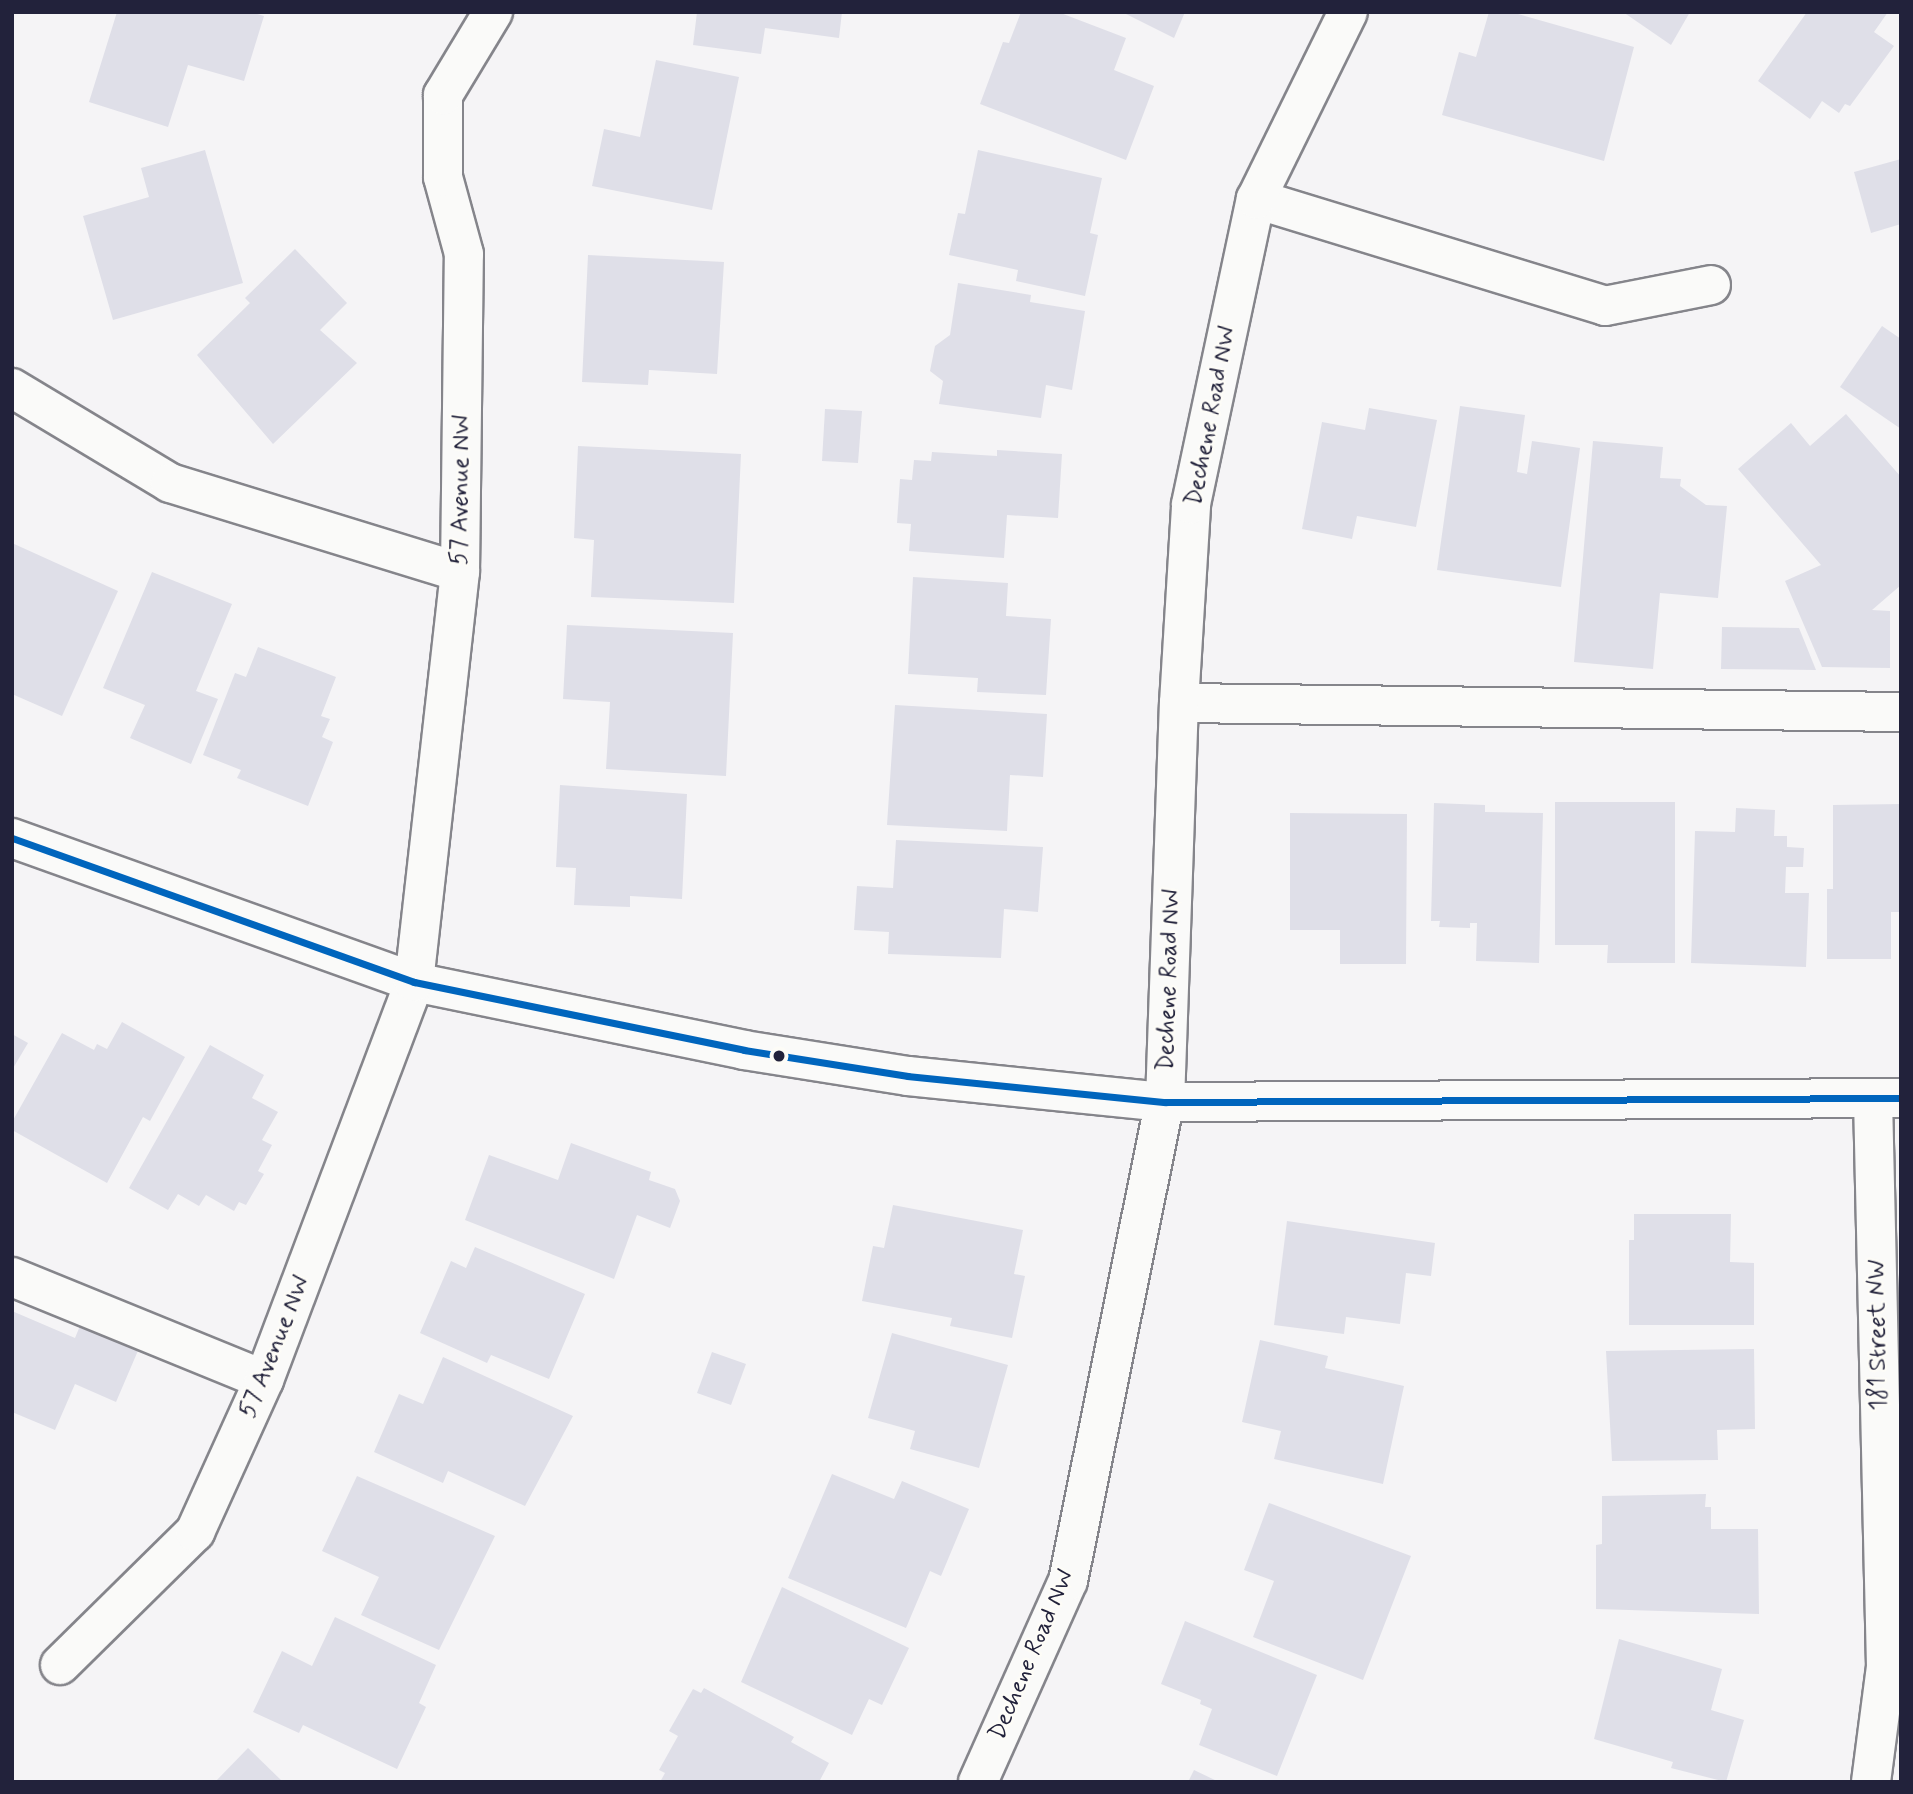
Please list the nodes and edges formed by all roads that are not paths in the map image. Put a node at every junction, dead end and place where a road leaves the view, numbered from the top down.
1 (493, 12) edge
2 (1348, 12) edge
3 (1256, 199) junction
4 (1711, 285) dead end
5 (12, 388) edge
6 (460, 572) junction
7 (1179, 703) junction
8 (1901, 712) edge
9 (12, 838) edge
10 (414, 982) junction
11 (1887, 1098) edge
12 (1165, 1102) junction
13 (12, 1277) edge
14 (264, 1380) junction
15 (60, 1665) dead end
16 (978, 1782) edge
17 (1871, 1782) edge

1 - 6 street, 57 Avenue NW
2 - 3 street, Dechene Road NW
3 - 4 street
3 - 7 street, Dechene Road NW
5 - 6 street
6 - 10 street, 57 Avenue NW
7 - 8 street
7 - 12 street, Dechene Road NW
9 - 10 street
10 - 12 street
10 - 14 street, 57 Avenue NW
11 - 12 street
11 - 17 street, 181 Street NW
12 - 16 street, Dechene Road NW
13 - 14 street
14 - 15 street, 57 Avenue NW

